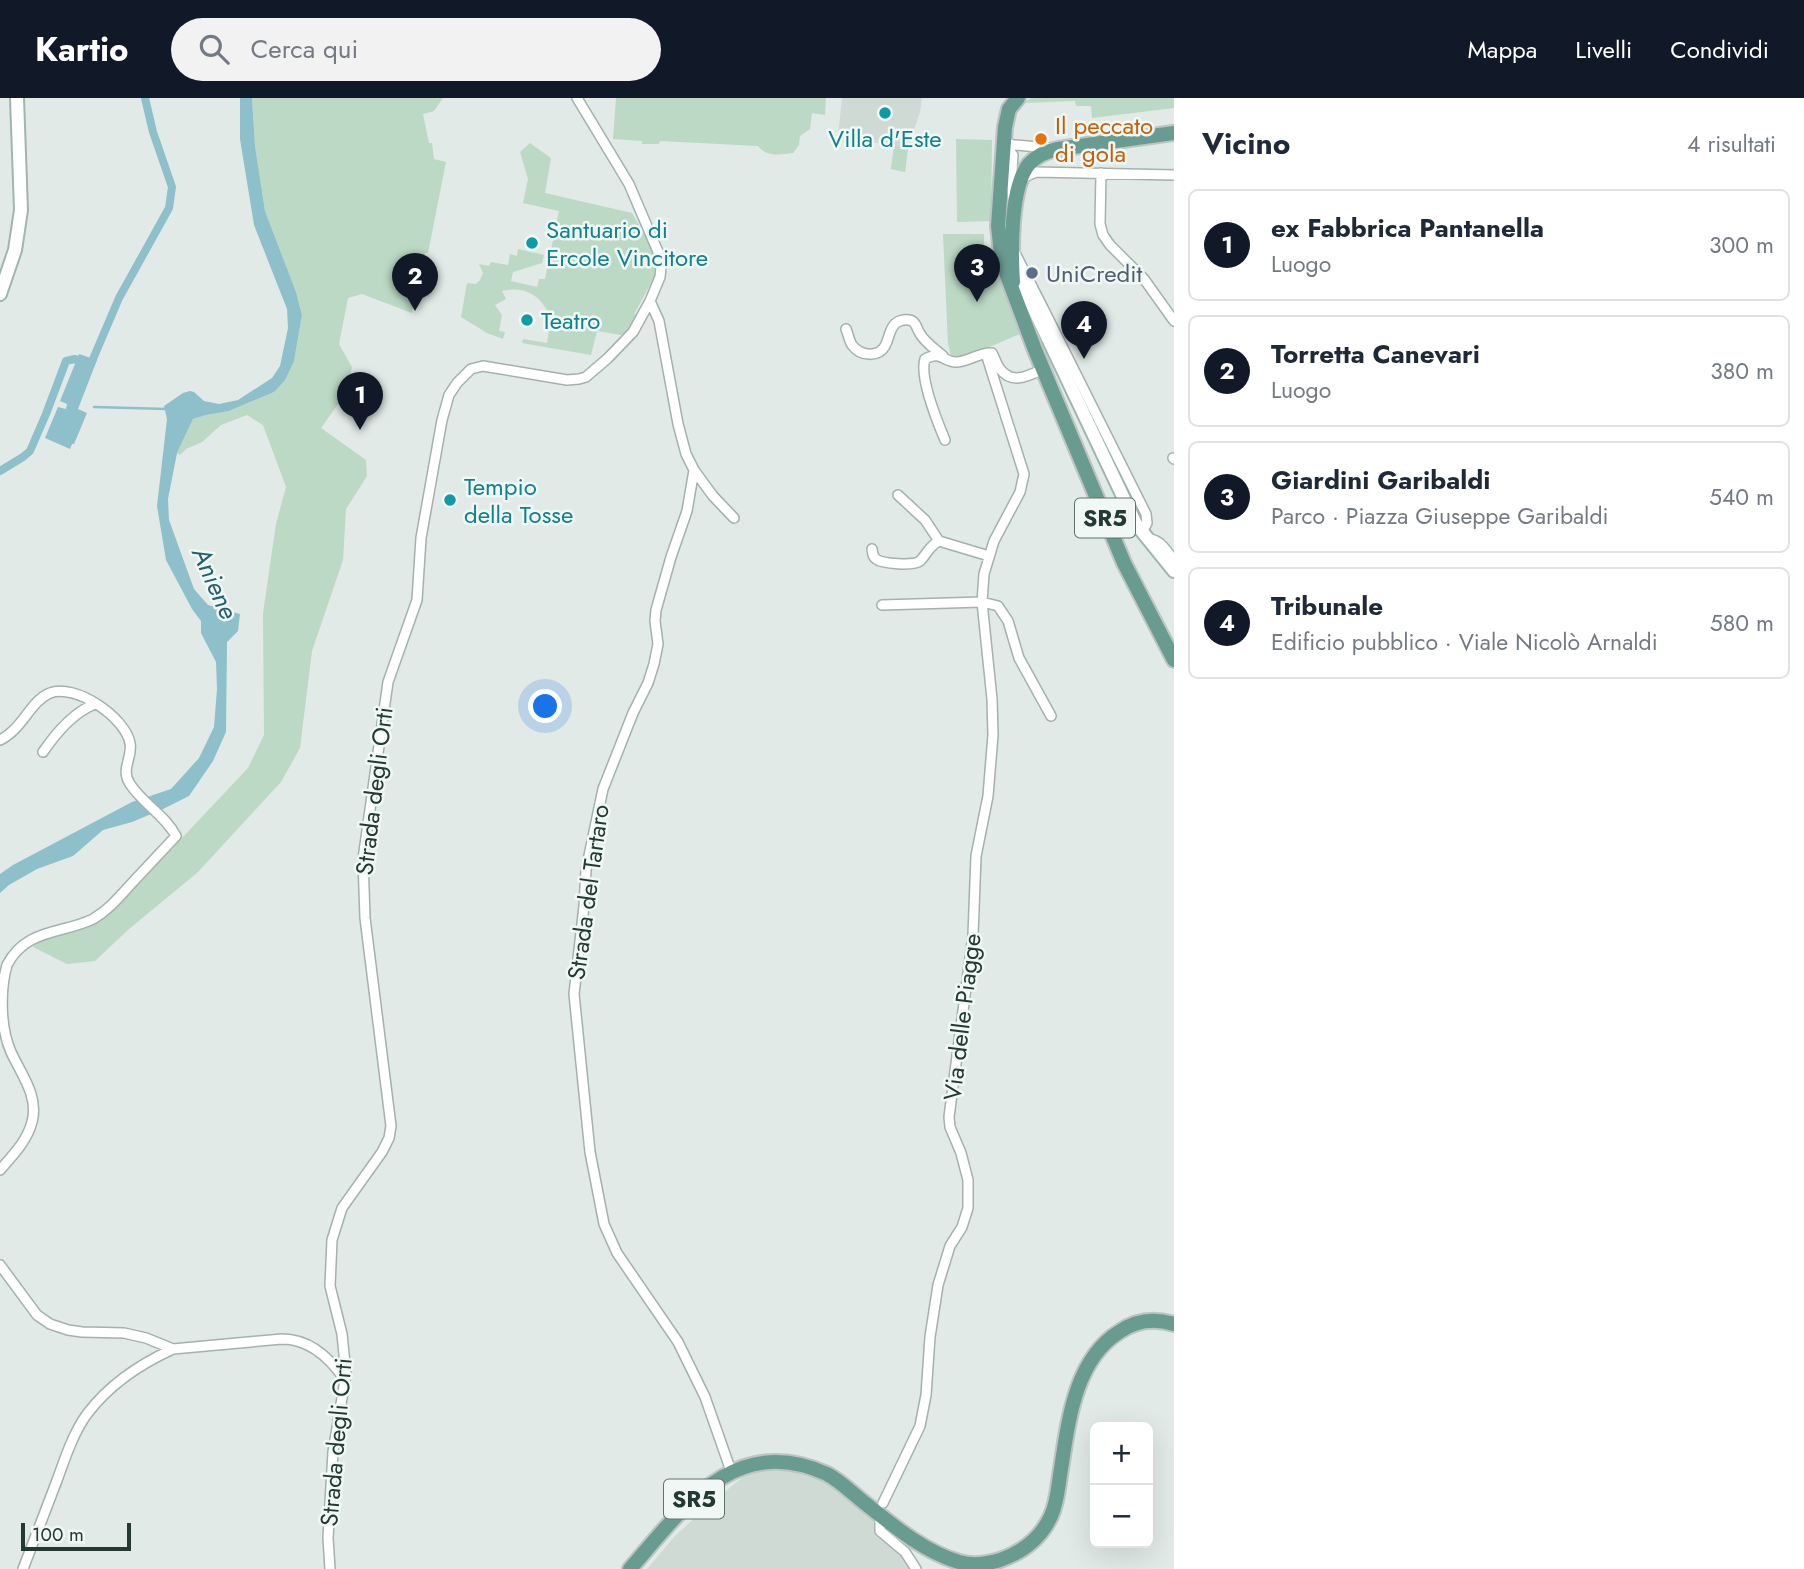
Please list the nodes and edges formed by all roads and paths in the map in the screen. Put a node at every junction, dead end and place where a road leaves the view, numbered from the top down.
1 (17, 98) edge
2 (577, 98) edge
3 (1015, 100) edge
4 (1174, 133) edge
5 (1004, 148) junction
6 (1029, 165) junction
7 (1101, 173) junction
8 (1174, 175) edge
9 (1014, 213) junction
10 (999, 232) junction
11 (1013, 248) junction
12 (1012, 264) junction
13 (1013, 292) junction
14 (0, 294) edge
15 (650, 301) junction
16 (1040, 312) junction
17 (1174, 321) edge
18 (846, 329) dead end
19 (990, 353) junction
20 (943, 356) junction
21 (1044, 371) junction
22 (945, 440) dead end
23 (694, 470) junction
24 (898, 495) dead end
25 (734, 518) dead end
26 (1144, 536) junction
27 (939, 541) junction
28 (872, 549) dead end
29 (989, 556) junction
30 (1174, 560) edge
31 (1174, 571) edge
32 (982, 602) junction
33 (882, 605) dead end
34 (1174, 660) edge
35 (95, 704) junction
36 (1051, 716) dead end
37 (0, 740) edge
38 (43, 752) dead end
39 (0, 1170) edge
40 (0, 1265) edge
41 (1174, 1324) edge
42 (173, 1349) junction
43 (345, 1380) junction
44 (731, 1471) junction
45 (882, 1509) junction
46 (23, 1569) edge
47 (330, 1569) edge
48 (630, 1569) edge
49 (916, 1569) edge

1 - 14 street
2 - 15 street, Strada degli Orti
3 - 5 main road
4 - 6 main road
5 - 6 street
5 - 9 street
5 - 10 main road
6 - 7 street
6 - 9 main road
7 - 8 street
7 - 17 street
9 - 10 main road
9 - 11 main road
10 - 12 main road
10 - 13 main road
11 - 12 main road
11 - 16 street
12 - 13 main road
12 - 16 street
13 - 21 main road
15 - 23 street
15 - 43 street, Strada degli Orti
16 - 26 street
18 - 20 street
19 - 20 street
19 - 21 street
19 - 29 street, Via delle Piagge
20 - 22 street
21 - 34 main road, SR5
23 - 25 street
23 - 44 street, Strada del Tartaro
24 - 27 street
26 - 30 street
26 - 31 street
27 - 28 street
27 - 29 street
29 - 32 street, Via delle Piagge
32 - 33 street
32 - 36 street
32 - 45 street, Via delle Piagge
35 - 37 street
35 - 38 street
35 - 39 street
40 - 42 street
41 - 45 main road, SR5
42 - 43 street
42 - 46 street
43 - 47 street, Strada degli Orti
44 - 45 main road, SR5
44 - 48 main road, SR5
45 - 49 street

